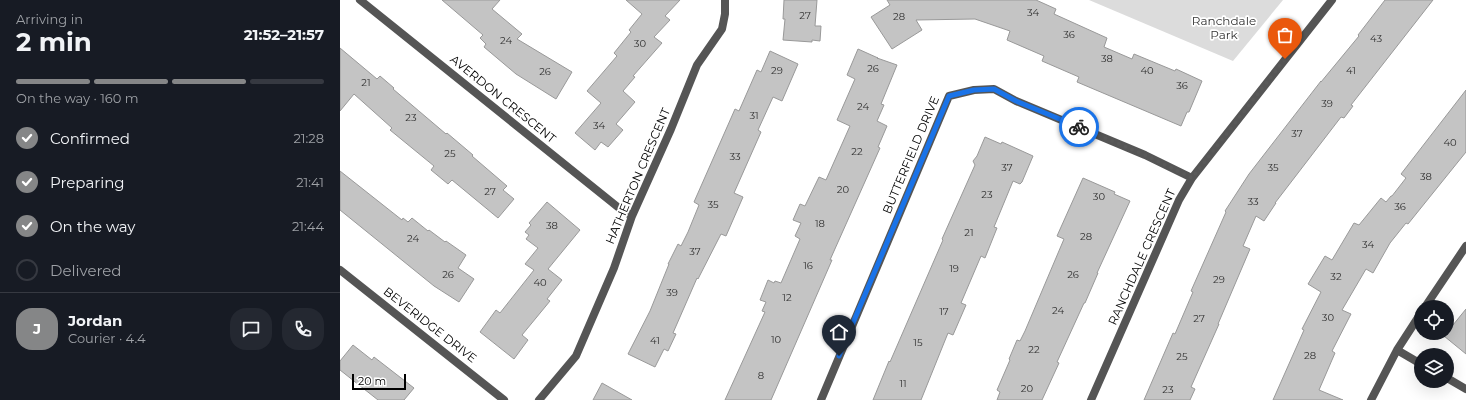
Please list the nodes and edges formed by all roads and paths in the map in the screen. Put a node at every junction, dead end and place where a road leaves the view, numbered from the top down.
1 (360, 0) edge
2 (725, 0) edge
3 (1332, 0) edge
4 (1192, 178) junction
5 (632, 216) junction
6 (1466, 246) edge
7 (340, 270) edge
8 (1430, 300) edge
9 (1414, 324) edge
10 (1397, 350) junction
11 (1414, 360) edge
12 (1454, 382) edge
13 (1466, 389) edge
14 (504, 400) edge
15 (539, 400) edge
16 (821, 400) edge
17 (1091, 400) edge
18 (1371, 400) edge

1 - 5 street, AVERDON CRESCENT
2 - 5 street, HATHERTON CRESCENT
3 - 4 street, RANCHDALE CRESCENT
4 - 16 street, BUTTERFIELD DRIVE
4 - 17 street, RANCHDALE CRESCENT
5 - 15 street, HATHERTON CRESCENT
6 - 8 street
7 - 14 street, BEVERIDGE DRIVE
9 - 10 street
10 - 11 street
10 - 18 street
12 - 13 street

